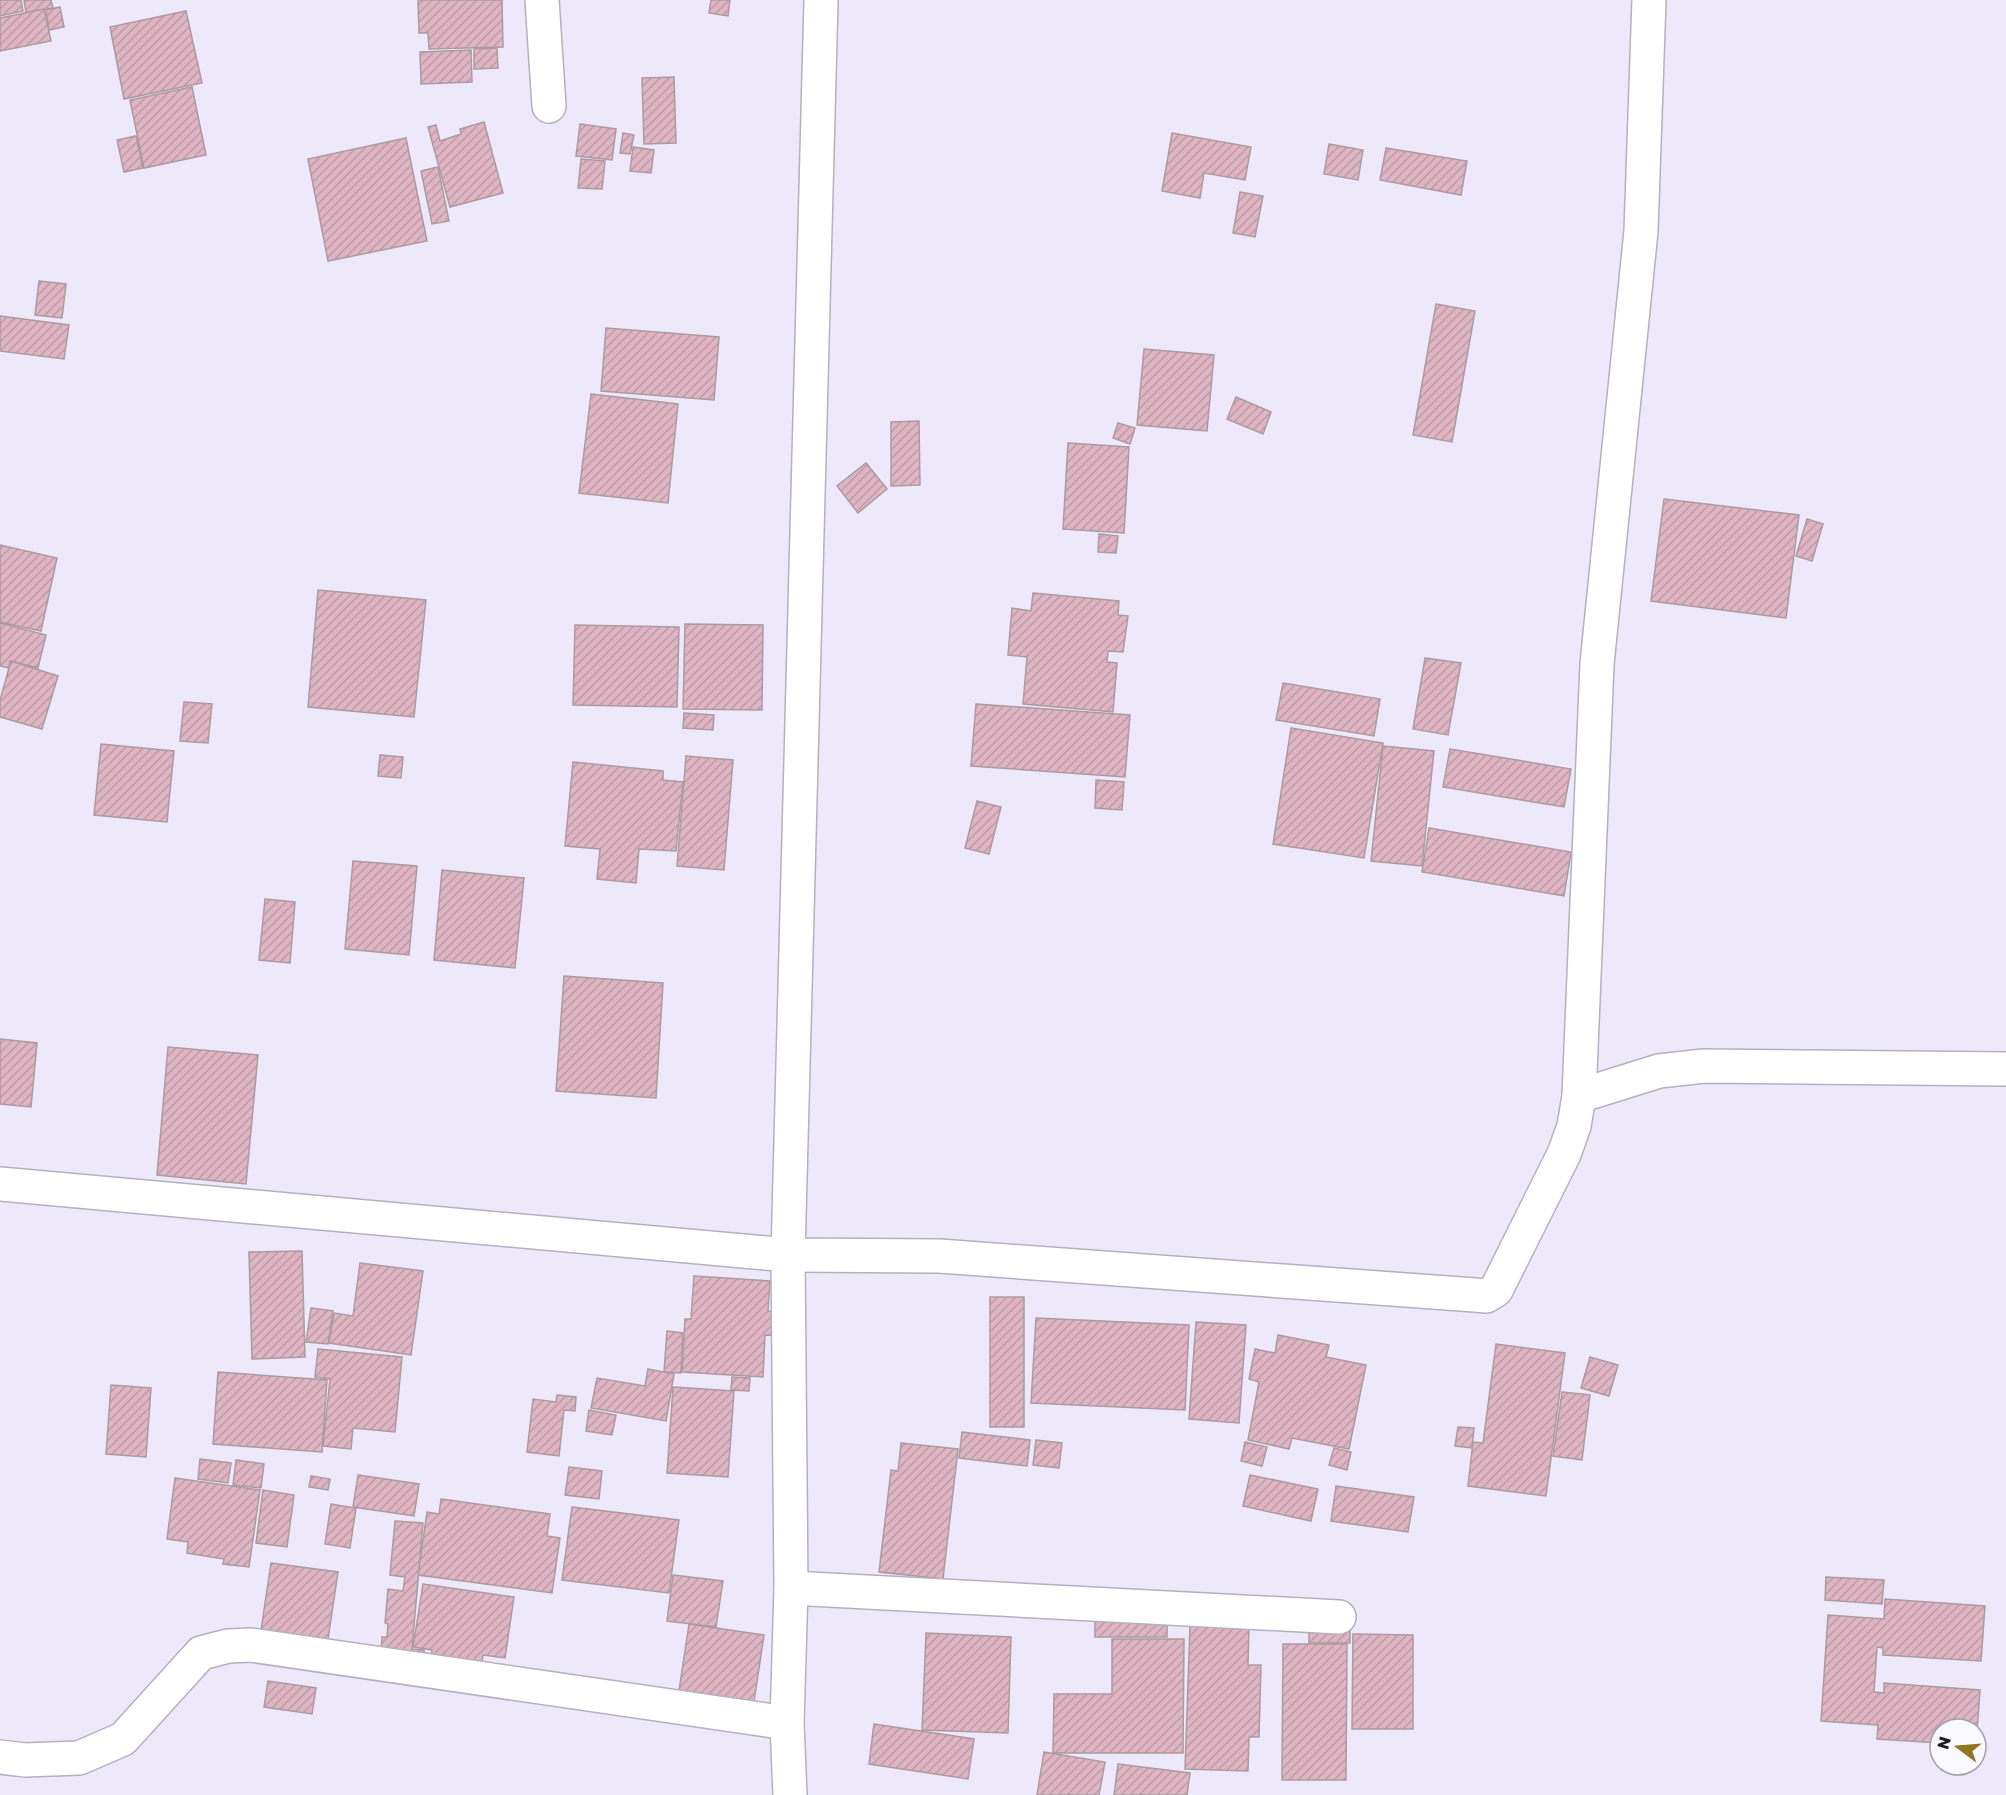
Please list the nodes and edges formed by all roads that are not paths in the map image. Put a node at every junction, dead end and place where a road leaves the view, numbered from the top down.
1 (542, 0) edge
2 (820, 0) edge
3 (1649, 0) edge
4 (549, 106) dead end
5 (2006, 1069) edge
6 (1579, 1096) junction
7 (0, 1184) edge
8 (788, 1256) junction
9 (791, 1588) junction
10 (1339, 1617) dead end
11 (787, 1723) junction
12 (0, 1757) edge
13 (790, 1795) edge

1 - 4 street
2 - 8 street
3 - 6 street
5 - 6 street
6 - 8 street
7 - 8 street
8 - 9 street
9 - 10 street
9 - 11 street
11 - 12 street
11 - 13 street

